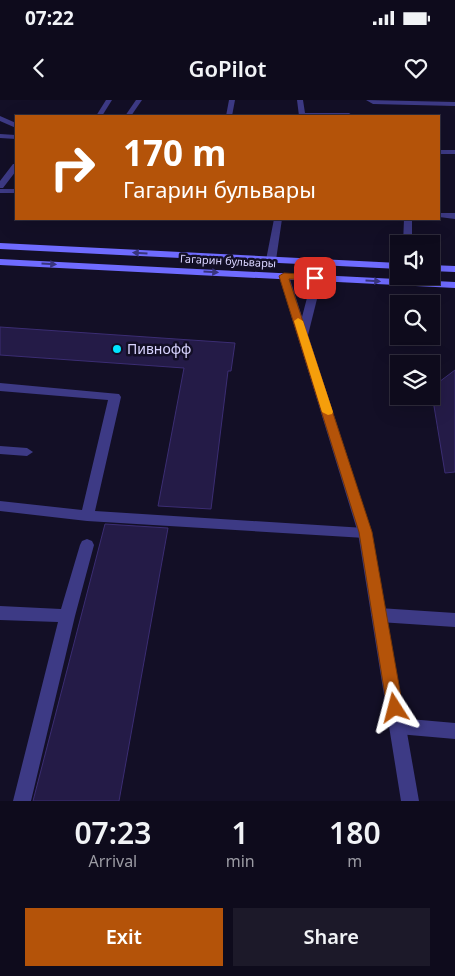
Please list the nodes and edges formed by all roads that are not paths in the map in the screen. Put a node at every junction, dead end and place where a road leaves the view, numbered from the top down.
1 (109, 100) edge
2 (139, 100) edge
3 (232, 100) edge
4 (300, 100) edge
5 (369, 100) edge
6 (455, 104) edge
7 (349, 113) edge
8 (100, 115) edge
9 (129, 115) edge
10 (229, 115) edge
11 (0, 118) edge
12 (15, 126) edge
13 (0, 136) edge
14 (15, 137) edge
15 (440, 152) edge
16 (455, 152) edge
17 (0, 172) edge
18 (13, 173) edge
19 (0, 186) edge
20 (0, 191) edge
21 (15, 191) edge
22 (440, 215) edge
23 (455, 216) edge
24 (278, 220) edge
25 (408, 220) edge
26 (407, 235) edge
27 (0, 246) edge
28 (276, 260) junction
29 (0, 262) edge
30 (390, 266) edge
31 (440, 268) edge
32 (455, 269) edge
33 (284, 276) junction
34 (330, 278) junction
35 (455, 285) edge
36 (303, 334) junction
37 (0, 387) edge
38 (0, 450) edge
39 (27, 452) dead end
40 (0, 506) edge
41 (87, 516) junction
42 (366, 532) junction
43 (86, 545) dead end
44 (0, 613) edge
45 (379, 614) junction
46 (67, 616) junction
47 (455, 620) edge
48 (398, 726) junction
49 (455, 731) edge
50 (22, 801) edge
51 (410, 801) edge

1 - 8 street
2 - 9 street
3 - 10 street
4 - 7 street
5 - 6 street
11 - 12 street
13 - 14 street
15 - 16 street
17 - 18 street
18 - 19 street
20 - 21 street
22 - 23 street
24 - 28 street
25 - 26 street
28 -> 27 main road, Гагарин бульвары
28 - 30 main road, Гагарин бульвары
28 - 33 main road
29 -> 33 main road, Гагарин бульвары
31 - 32 main road
33 - 34 main road, Гагарин бульвары
33 - 36 street
34 -> 35 main road, Гагарин бульвары
34 - 36 street
36 - 42 street
37 - 41 street
38 - 39 street
40 - 41 street
41 - 42 street
42 - 45 street
43 - 46 street
44 - 46 street
45 - 47 street
45 - 48 street
46 - 50 street
48 - 49 street
48 - 51 street

